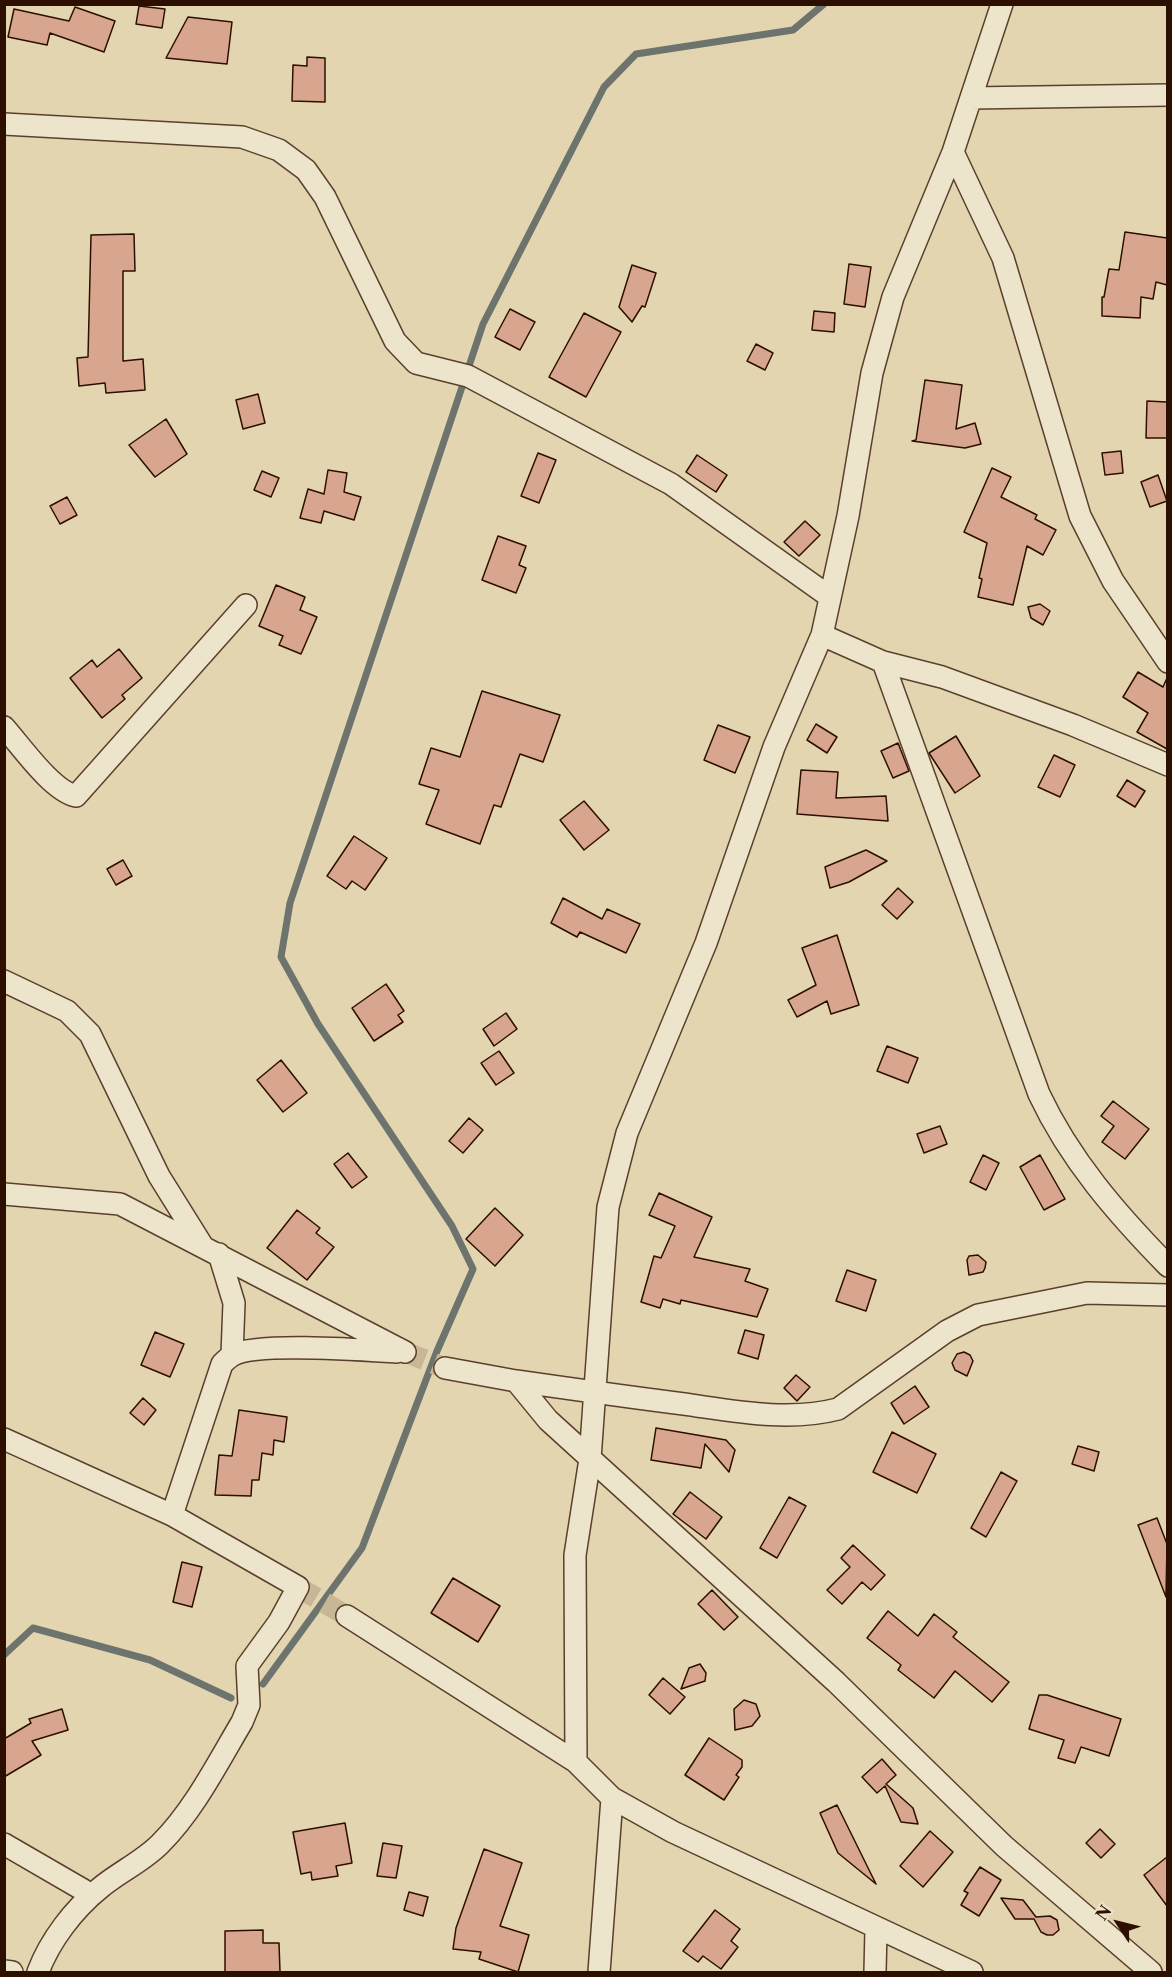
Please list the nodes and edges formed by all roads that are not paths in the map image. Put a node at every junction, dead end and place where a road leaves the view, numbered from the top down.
1 (1002, 4) edge
2 (1167, 95) edge
3 (971, 98) junction
4 (4, 124) edge
5 (952, 152) junction
6 (830, 597) junction
7 (246, 605) dead end
8 (822, 635) junction
9 (883, 662) junction
10 (1167, 662) edge
11 (4, 727) edge
12 (1167, 765) edge
13 (4, 981) edge
14 (4, 1194) edge
15 (211, 1249) junction
16 (1167, 1266) edge
17 (1167, 1295) edge
18 (232, 1355) junction
19 (445, 1368) tunnel mouth
20 (516, 1381) junction
21 (596, 1393) junction
22 (4, 1439) edge
23 (590, 1459) junction
24 (172, 1515) junction
25 (347, 1616) tunnel mouth
26 (576, 1762) junction
27 (612, 1798) junction
28 (4, 1844) edge
29 (93, 1895) junction
30 (876, 1929) junction
31 (4, 1971) edge
32 (12, 1972) edge
33 (38, 1972) edge
34 (599, 1972) edge
35 (875, 1972) edge
36 (972, 1972) edge
37 (1151, 1972) edge

1 - 3 street
2 - 3 street
3 - 5 street
4 - 6 street
5 - 6 street
5 - 10 street
6 - 8 street
7 - 11 street
8 - 9 street
8 - 21 street
9 - 12 street
9 - 16 street
13 - 15 street
14 - 15 street
15 - 18 street
15 - 18 street
17 - 21 street
18 - 24 street
19 - 20 street
20 - 21 street
20 - 23 street
21 - 23 street
22 - 24 street
23 - 26 street
23 - 37 street
24 - 29 street
25 - 26 street
26 - 27 street
27 - 30 street
27 - 34 street
28 - 29 street
29 - 33 street
30 - 35 street
30 - 36 street
31 - 32 street

